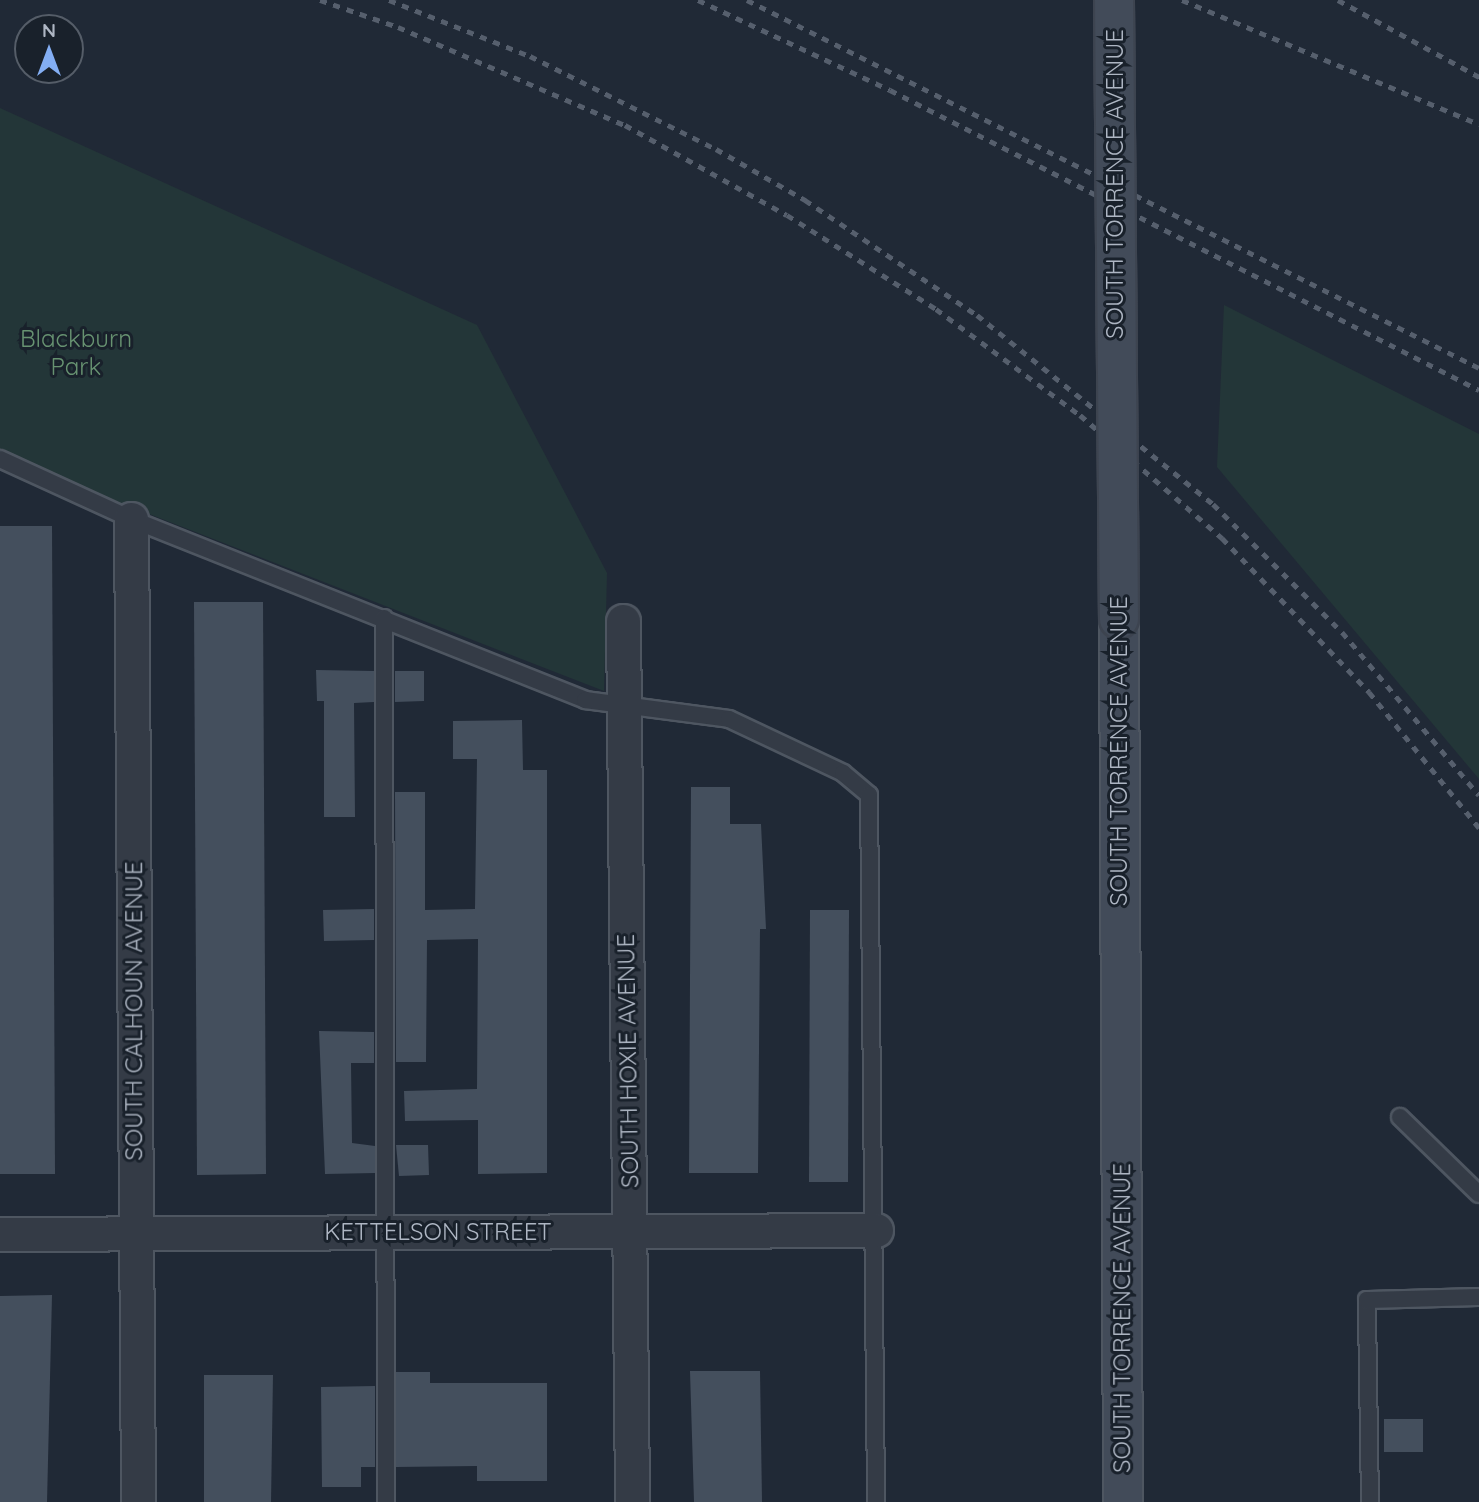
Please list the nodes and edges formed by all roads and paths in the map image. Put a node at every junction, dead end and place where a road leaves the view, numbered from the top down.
1 (1114, 0) edge
2 (0, 459) edge
3 (131, 519) junction
4 (384, 618) junction
5 (622, 621) dead end
6 (623, 706) junction
7 (1400, 1118) dead end
8 (1479, 1194) edge
9 (876, 1230) junction
10 (630, 1231) junction
11 (386, 1232) junction
12 (136, 1233) junction
13 (0, 1234) edge
14 (1479, 1297) edge
15 (138, 1502) edge
16 (386, 1502) edge
17 (632, 1502) edge
18 (876, 1502) edge
19 (1123, 1502) edge
20 (1370, 1502) edge

1 - 19 main road, SOUTH TORRENCE AVENUE, bridge
2 - 3 lane
3 - 4 lane
3 - 12 street, SOUTH CALHOUN AVENUE
4 - 6 lane
4 - 11 lane
5 - 6 street, SOUTH HOXIE AVENUE
6 - 9 lane
6 - 10 street, SOUTH HOXIE AVENUE
7 - 8 lane
9 - 10 street, KETTELSON STREET
9 - 18 lane
10 - 11 street, KETTELSON STREET
10 - 17 street, SOUTH HOXIE AVENUE
11 - 12 street, KETTELSON STREET
11 - 16 lane
12 - 13 street, KETTELSON STREET
12 - 15 street, SOUTH CALHOUN AVENUE
14 - 20 lane

